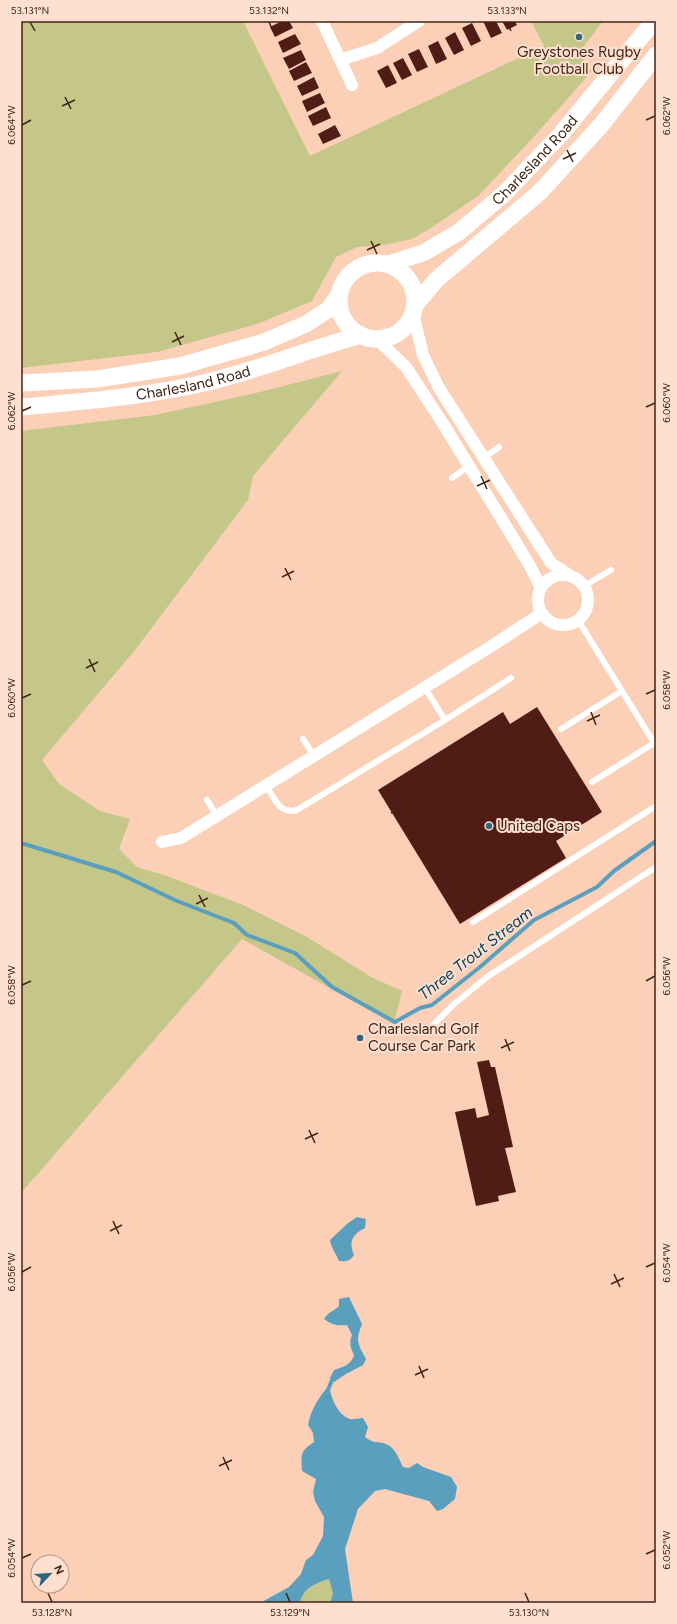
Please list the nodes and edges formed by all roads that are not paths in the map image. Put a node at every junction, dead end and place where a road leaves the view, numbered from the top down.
1 (322, 21) edge
2 (419, 21) edge
3 (654, 21) edge
4 (656, 55) edge
5 (340, 60) junction
6 (352, 85) dead end
7 (388, 264) junction
8 (339, 295) junction
9 (414, 309) junction
10 (361, 336) junction
11 (377, 339) junction
12 (21, 384) edge
13 (21, 406) edge
14 (499, 447) dead end
15 (484, 458) junction
16 (469, 466) junction
17 (452, 478) dead end
18 (611, 570) dead end
19 (571, 576) junction
20 (584, 586) junction
21 (541, 588) junction
22 (542, 613) junction
23 (578, 620) junction
24 (511, 678) dead end
25 (425, 688) junction
26 (622, 691) junction
27 (445, 720) junction
28 (561, 729) dead end
29 (303, 739) dead end
30 (655, 744) edge
31 (314, 756) junction
32 (592, 782) dead end
33 (266, 786) junction
34 (207, 800) dead end
35 (656, 806) edge
36 (217, 816) junction
37 (162, 842) dead end
38 (655, 869) edge
39 (473, 922) dead end
40 (431, 1027) dead end

1 - 5 street
2 - 5 street
3 - 7 main road, Charlesland Road
4 - 9 main road, Charlesland Road
5 - 6 street
7 - 8 main road
7 - 9 main road
8 - 10 main road
8 - 12 main road, Charlesland Road
9 - 11 main road
9 - 15 street
10 - 11 main road
10 - 13 main road, Charlesland Road
11 - 16 street
14 - 15 lane
15 - 19 street
16 - 17 lane
16 - 21 street
18 - 20 lane
19 - 20 street
19 - 21 street
20 - 23 street
21 - 22 street
22 - 23 street
22 - 25 street
23 - 26 lane
24 - 27 lane
25 - 27 lane
25 - 31 street
26 - 28 lane
26 - 30 lane
27 - 33 lane
29 - 31 lane
30 - 32 lane
31 - 33 street
33 - 36 street
34 - 36 lane
35 - 39 lane
36 - 37 street
38 - 40 lane

